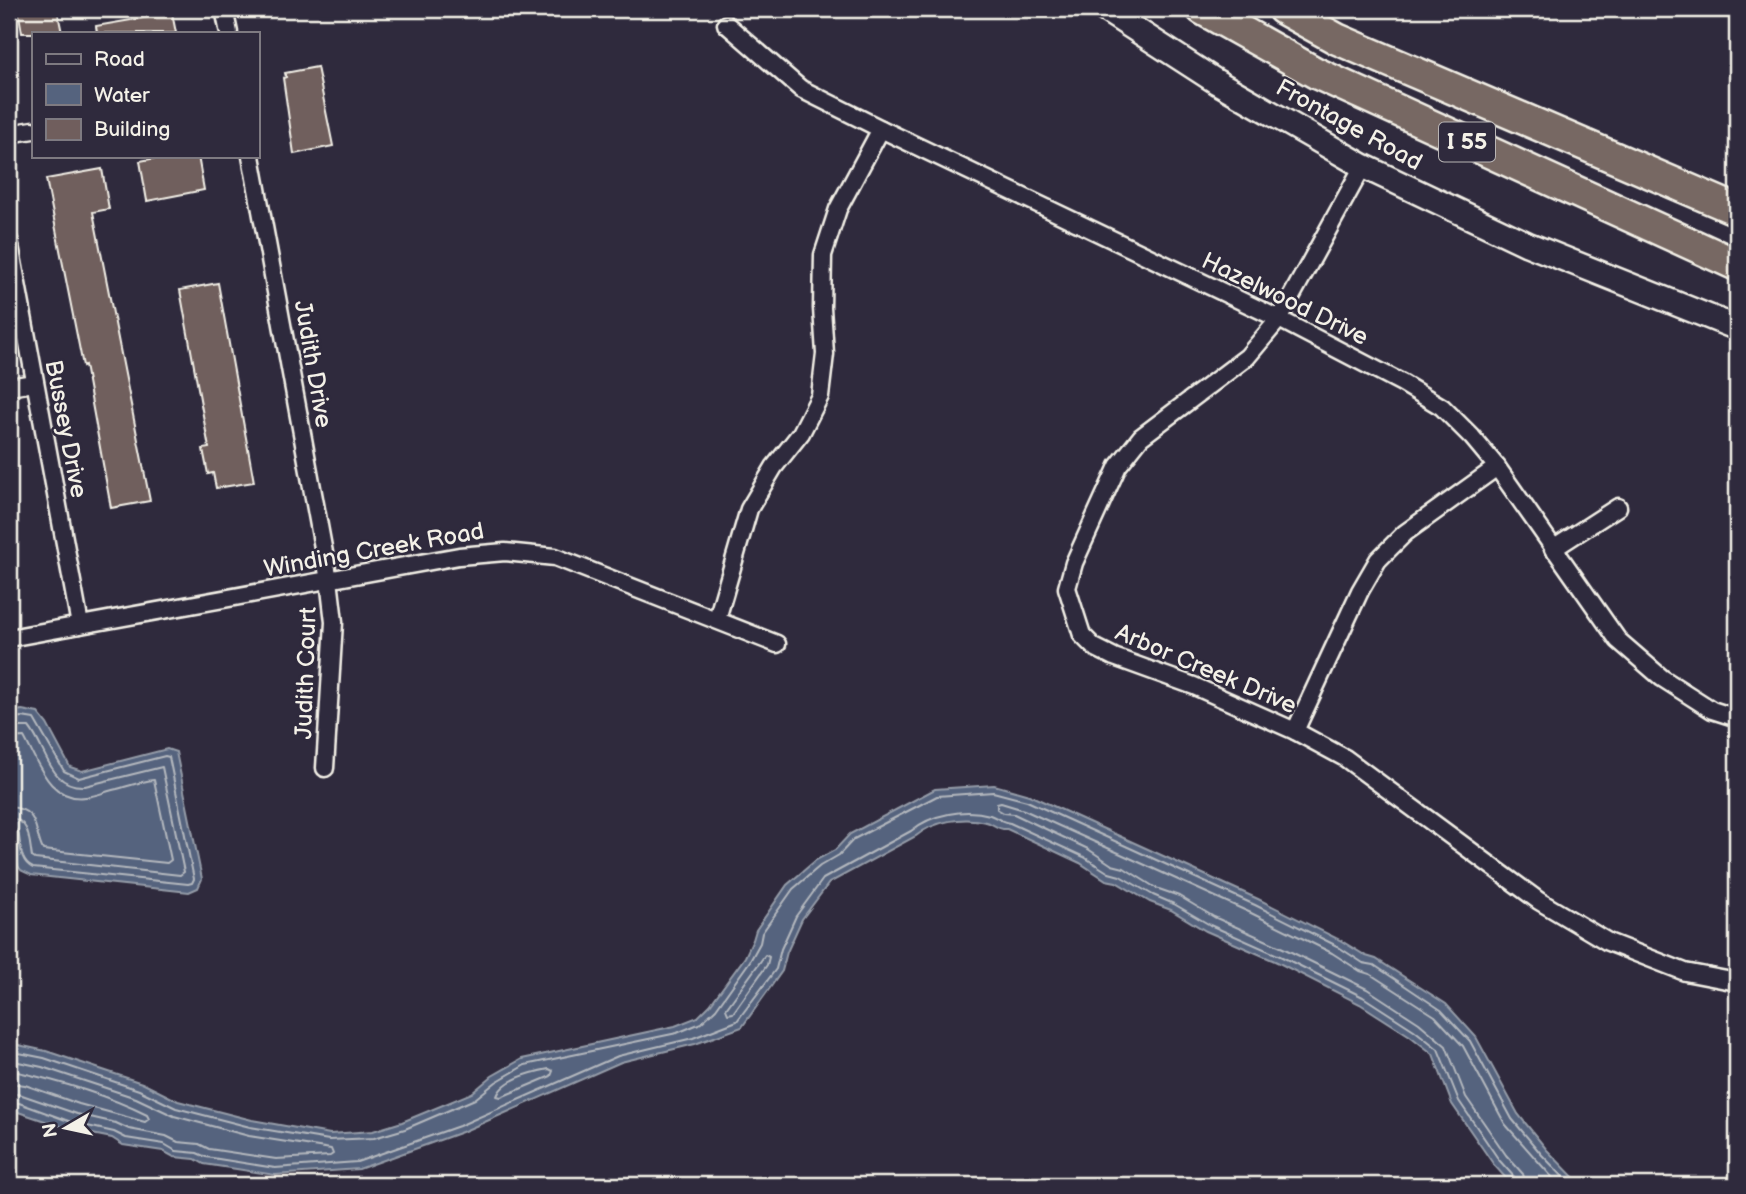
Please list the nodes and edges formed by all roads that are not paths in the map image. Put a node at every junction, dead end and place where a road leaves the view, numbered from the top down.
1 (224, 9) edge
2 (1104, 9) edge
3 (1202, 9) edge
4 (1283, 9) edge
5 (726, 24) dead end
6 (229, 32) edge
7 (881, 129) junction
8 (32, 130) edge
9 (9, 134) edge
10 (251, 158) edge
11 (1363, 166) junction
12 (1737, 210) edge
13 (9, 240) edge
14 (1737, 265) edge
15 (1279, 319) junction
16 (1737, 328) edge
17 (34, 383) junction
18 (9, 387) edge
19 (1497, 467) junction
20 (1619, 507) dead end
21 (1553, 549) junction
22 (329, 580) junction
23 (717, 619) junction
24 (80, 625) junction
25 (9, 638) edge
26 (776, 644) dead end
27 (1737, 718) edge
28 (1295, 731) junction
29 (325, 768) dead end
30 (1737, 982) edge

1 - 6 street
2 - 11 street, Frontage Road
3 - 14 highway, I 55
4 - 12 highway, I 55
5 - 7 street, Hazelwood Drive
7 - 15 street, Hazelwood Drive
7 - 23 street
8 - 9 street
10 - 22 street, Judith Drive
11 - 15 street, Arbor Creek Drive
11 - 16 street, Frontage Road
13 - 17 street, Bussey Drive
15 - 19 street, Hazelwood Drive
15 - 28 street, Arbor Creek Drive
17 - 18 street
17 - 24 street, Bussey Drive
19 - 21 street, Hazelwood Drive
19 - 28 street
20 - 21 street
21 - 27 street, Hazelwood Drive
22 - 23 street, Winding Creek Road
22 - 24 street, Winding Creek Road
22 - 29 street, Judith Court
23 - 26 street, Winding Creek Road
24 - 25 street, Winding Creek Road
28 - 30 street, Arbor Creek Drive

